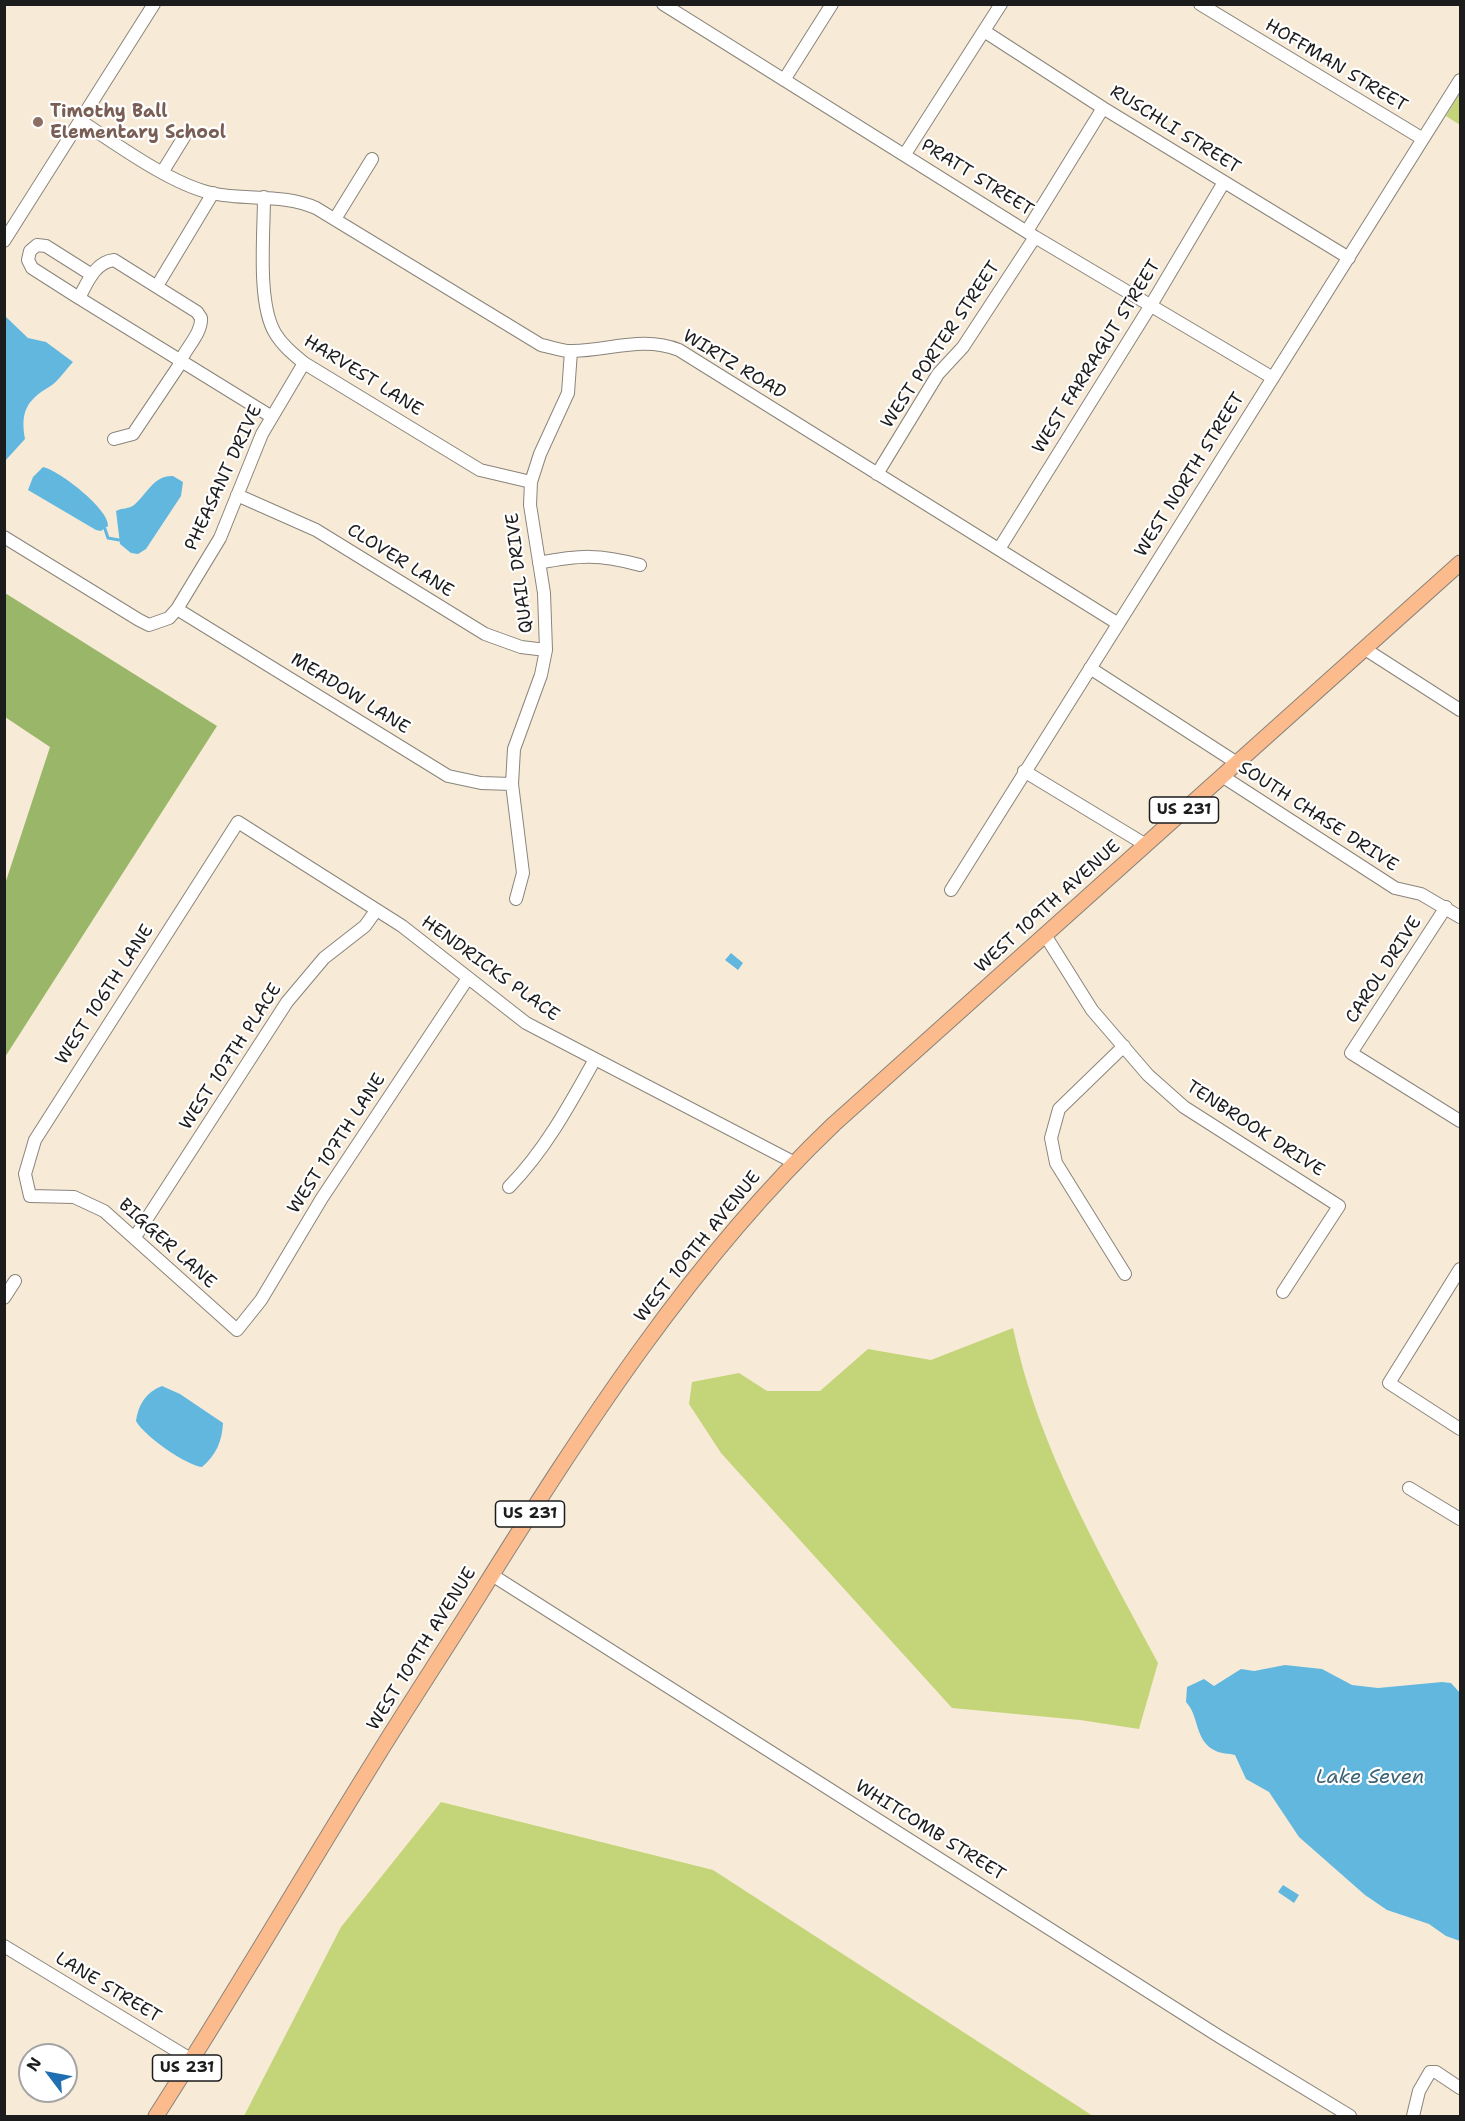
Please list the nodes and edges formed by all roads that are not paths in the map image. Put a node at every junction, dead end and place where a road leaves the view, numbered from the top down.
1 (154, 4) edge
2 (663, 4) edge
3 (832, 4) edge
4 (1001, 4) edge
5 (1200, 4) edge
6 (984, 31) junction
7 (784, 80) junction
8 (1461, 80) edge
9 (1103, 108) junction
10 (81, 121) junction
11 (184, 137) dead end
12 (1423, 139) junction
13 (905, 154) junction
14 (372, 159) dead end
15 (163, 171) junction
16 (1224, 182) junction
17 (213, 193) junction
18 (264, 197) junction
19 (335, 219) junction
20 (1031, 234) junction
21 (4, 241) edge
22 (1349, 258) junction
23 (92, 275) junction
24 (157, 286) junction
25 (79, 298) junction
26 (1151, 305) junction
27 (571, 351) junction
28 (180, 359) junction
29 (304, 363) junction
30 (1273, 378) junction
31 (272, 417) junction
32 (114, 439) dead end
33 (877, 474) junction
34 (531, 482) junction
35 (237, 495) junction
36 (4, 537) edge
37 (999, 549) junction
38 (539, 563) junction
39 (1461, 563) edge
40 (640, 565) dead end
41 (177, 609) junction
42 (1117, 623) junction
43 (1365, 649) junction
44 (546, 650) junction
45 (1090, 668) junction
46 (1461, 710) edge
47 (1237, 763) junction
48 (1024, 771) junction
49 (1222, 776) junction
50 (512, 784) junction
51 (238, 822) joint
52 (1146, 845) junction
53 (951, 890) dead end
54 (516, 899) dead end
55 (1446, 908) junction
56 (375, 912) junction
57 (1461, 917) edge
58 (1045, 935) junction
59 (468, 978) junction
60 (1124, 1046) junction
61 (594, 1060) junction
62 (1461, 1121) edge
63 (794, 1162) junction
64 (509, 1187) dead end
65 (30, 1196) joint
66 (135, 1238) junction
67 (1461, 1269) edge
68 (1125, 1274) dead end
69 (15, 1281) dead end
70 (1283, 1292) dead end
71 (4, 1298) edge
72 (237, 1330) joint
73 (1461, 1429) edge
74 (1409, 1488) dead end
75 (1461, 1519) edge
76 (492, 1575) junction
77 (4, 1946) edge
78 (192, 2060) junction
79 (1461, 2088) edge
80 (156, 2116) edge
81 (1350, 2116) edge
82 (1413, 2116) edge

1 - 10 street
2 - 7 street, PRATT STREET
3 - 7 street
4 - 6 street
5 - 12 street, HOFFMAN STREET
6 - 9 street, RUSCHLI STREET
6 - 13 street
7 - 13 street, PRATT STREET
8 - 12 street, WEST NORTH STREET
9 - 16 street, RUSCHLI STREET
9 - 20 street, WEST PORTER STREET
10 - 15 street, WIRTZ ROAD
10 - 21 street
11 - 15 street
12 - 22 street, WEST NORTH STREET
13 - 20 street, PRATT STREET
14 - 19 street
15 - 17 street, WIRTZ ROAD
16 - 22 street, RUSCHLI STREET
16 - 26 street, WEST FARRAGUT STREET
17 - 18 street, WIRTZ ROAD
17 - 24 street
18 - 19 street, WIRTZ ROAD
18 - 29 street, HARVEST LANE
19 - 27 street, WIRTZ ROAD
20 - 26 street, PRATT STREET
20 - 33 street, WEST PORTER STREET
22 - 30 street, WEST NORTH STREET
23 - 24 street
23 - 25 street
23 - 25 street
24 - 28 street
25 - 28 street
26 - 30 street, PRATT STREET
26 - 37 street, WEST FARRAGUT STREET
27 - 33 street, WIRTZ ROAD
27 - 34 street, QUAIL DRIVE
28 - 31 street
28 - 32 street
29 - 31 street, PHEASANT DRIVE
29 - 34 street, HARVEST LANE
30 - 42 street, WEST NORTH STREET
31 - 35 street, PHEASANT DRIVE
33 - 37 street, WIRTZ ROAD
34 - 38 street, QUAIL DRIVE
35 - 41 street, PHEASANT DRIVE
35 - 44 street, CLOVER LANE
36 - 41 street
37 - 42 street, WIRTZ ROAD
38 - 40 street
38 - 44 street, QUAIL DRIVE
39 - 43 main road, WEST 109TH AVENUE / US 231
41 - 50 street, MEADOW LANE
42 - 45 street, WEST NORTH STREET
43 - 46 street
43 - 47 main road, WEST 109TH AVENUE / US 231
44 - 50 street, QUAIL DRIVE
45 - 47 street
45 - 48 street, WEST NORTH STREET
47 - 49 main road, WEST 109TH AVENUE / US 231
48 - 52 street
48 - 53 street, WEST NORTH STREET
49 - 52 main road, WEST 109TH AVENUE / US 231
49 - 55 street, SOUTH CHASE DRIVE
50 - 54 street, QUAIL DRIVE
51 - 56 street, HENDRICKS PLACE
51 - 65 street, WEST 106TH LANE
52 - 58 main road, WEST 109TH AVENUE / US 231
55 - 57 street, SOUTH CHASE DRIVE
55 - 62 street, CAROL DRIVE
56 - 59 street, HENDRICKS PLACE
56 - 66 street, WEST 107TH PLACE
58 - 60 street, TENBROOK DRIVE
58 - 63 main road, WEST 109TH AVENUE / US 231
59 - 61 street, HENDRICKS PLACE
59 - 72 street, WEST 107TH LANE
60 - 68 street
60 - 70 street, TENBROOK DRIVE
61 - 63 street, HENDRICKS PLACE
61 - 64 street
63 - 76 main road, WEST 109TH AVENUE / US 231
65 - 66 street, BIGGER LANE
66 - 72 street, BIGGER LANE
67 - 73 street
69 - 71 street
74 - 75 street
76 - 78 main road, WEST 109TH AVENUE / US 231
76 - 81 street, WHITCOMB STREET
77 - 78 street, LANE STREET
78 - 80 main road, WEST 109TH AVENUE / US 231
79 - 82 street

